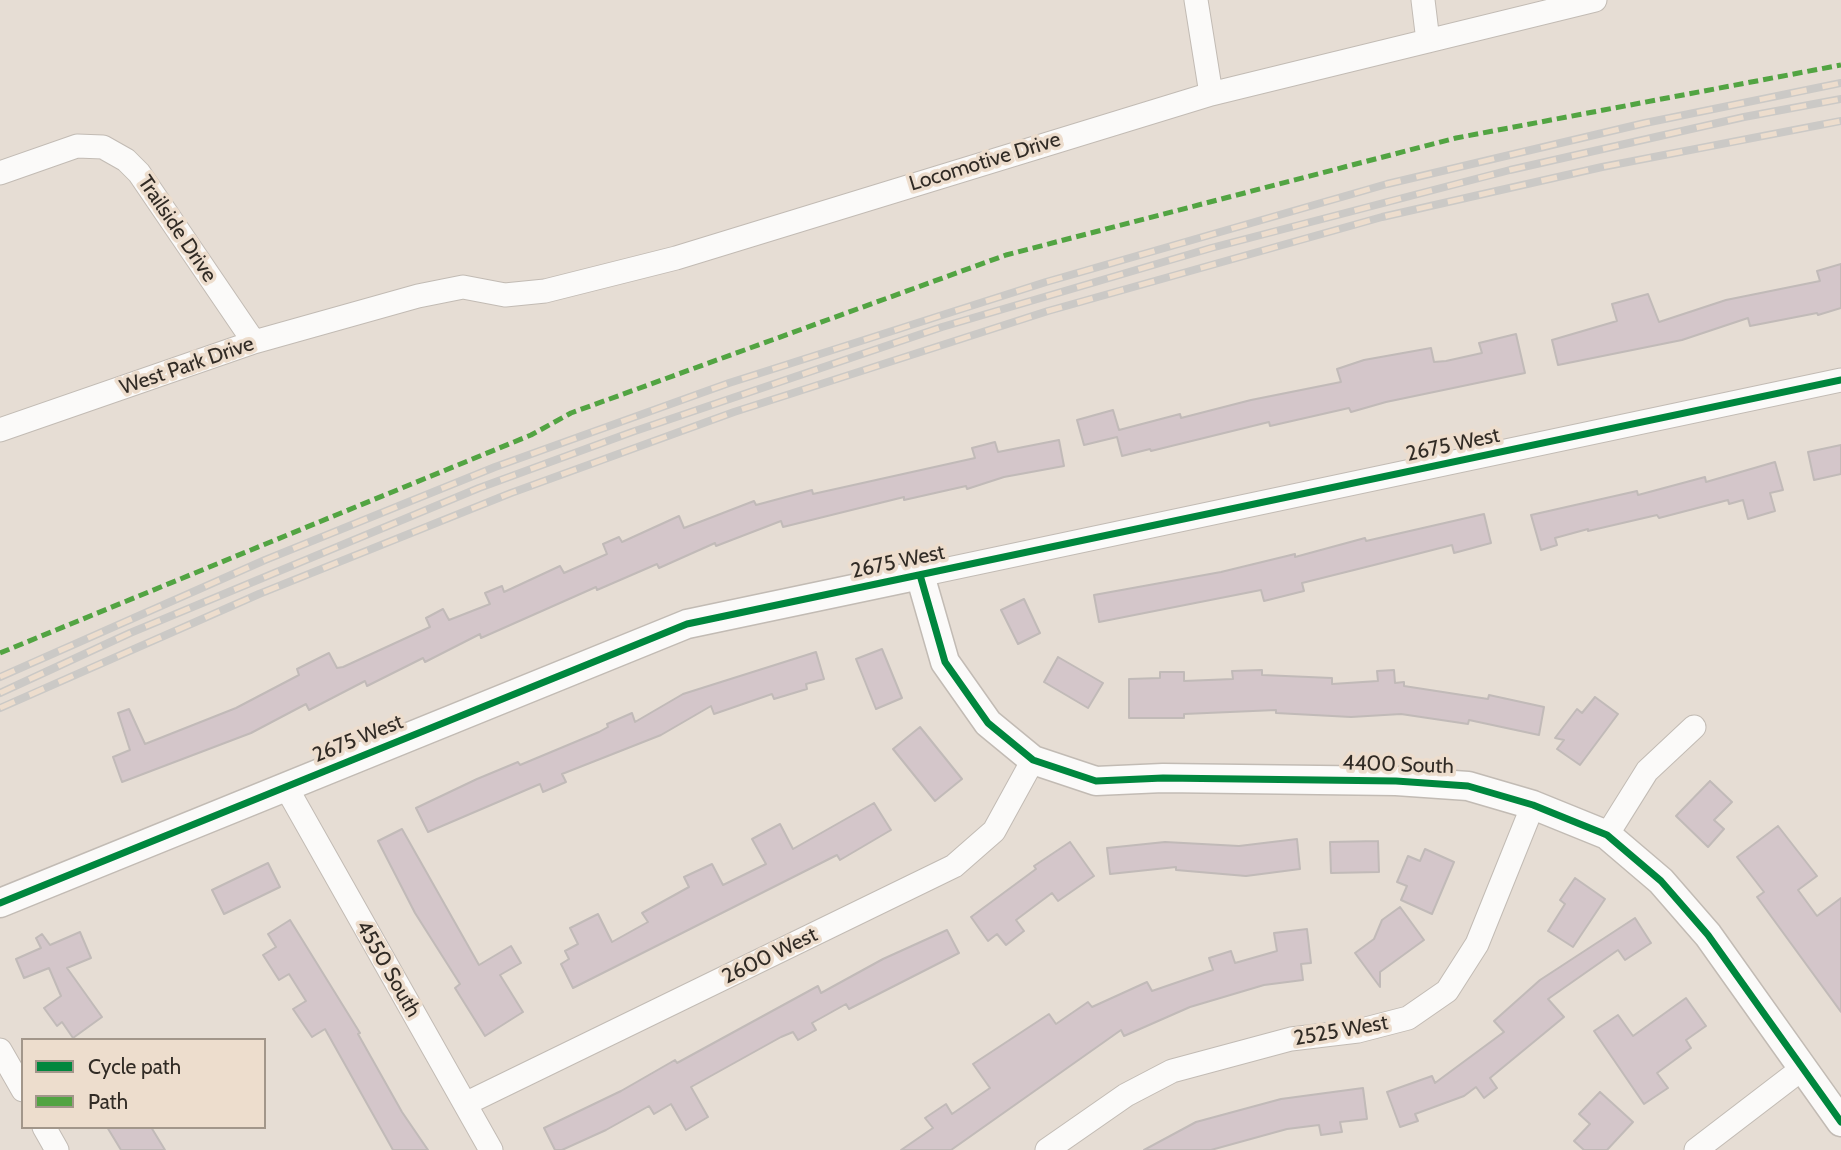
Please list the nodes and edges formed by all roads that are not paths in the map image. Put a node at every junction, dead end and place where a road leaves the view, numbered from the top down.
1 (1196, 0) edge
2 (1423, 0) edge
3 (1595, 0) edge
4 (1428, 41) junction
5 (1211, 94) junction
6 (0, 173) edge
7 (375, 308) joint
8 (254, 342) junction
9 (1841, 380) edge
10 (0, 430) edge
11 (920, 575) junction
12 (1694, 727) dead end
13 (1033, 760) junction
14 (286, 787) junction
15 (1533, 805) junction
16 (1607, 835) junction
17 (0, 903) edge
18 (0, 1050) edge
19 (1803, 1068) junction
20 (21, 1087) edge
21 (465, 1104) junction
22 (1841, 1122) edge
23 (45, 1129) edge
24 (1051, 1149) edge
25 (57, 1150) edge
26 (491, 1150) edge
27 (1696, 1150) edge

1 - 5 street
2 - 4 street
3 - 4 street, Locomotive Drive
4 - 5 street, Locomotive Drive
5 - 7 street, Locomotive Drive
6 - 8 street, Trailside Drive
7 - 8 street, West Park Drive
8 - 10 street, West Park Drive
9 - 11 street, 2675 West
11 - 13 street, 4400 South
11 - 14 street, 2675 West
12 - 16 street
13 - 15 street, 4400 South
13 - 21 street, 2600 West
14 - 17 street, 2675 West
14 - 21 street, 4550 South
15 - 16 street, 4400 South
15 - 24 street, 2525 West
16 - 19 street, 4400 South
18 - 20 street
19 - 22 street, 4400 South
19 - 27 street
21 - 26 street, 4550 South
23 - 25 street

